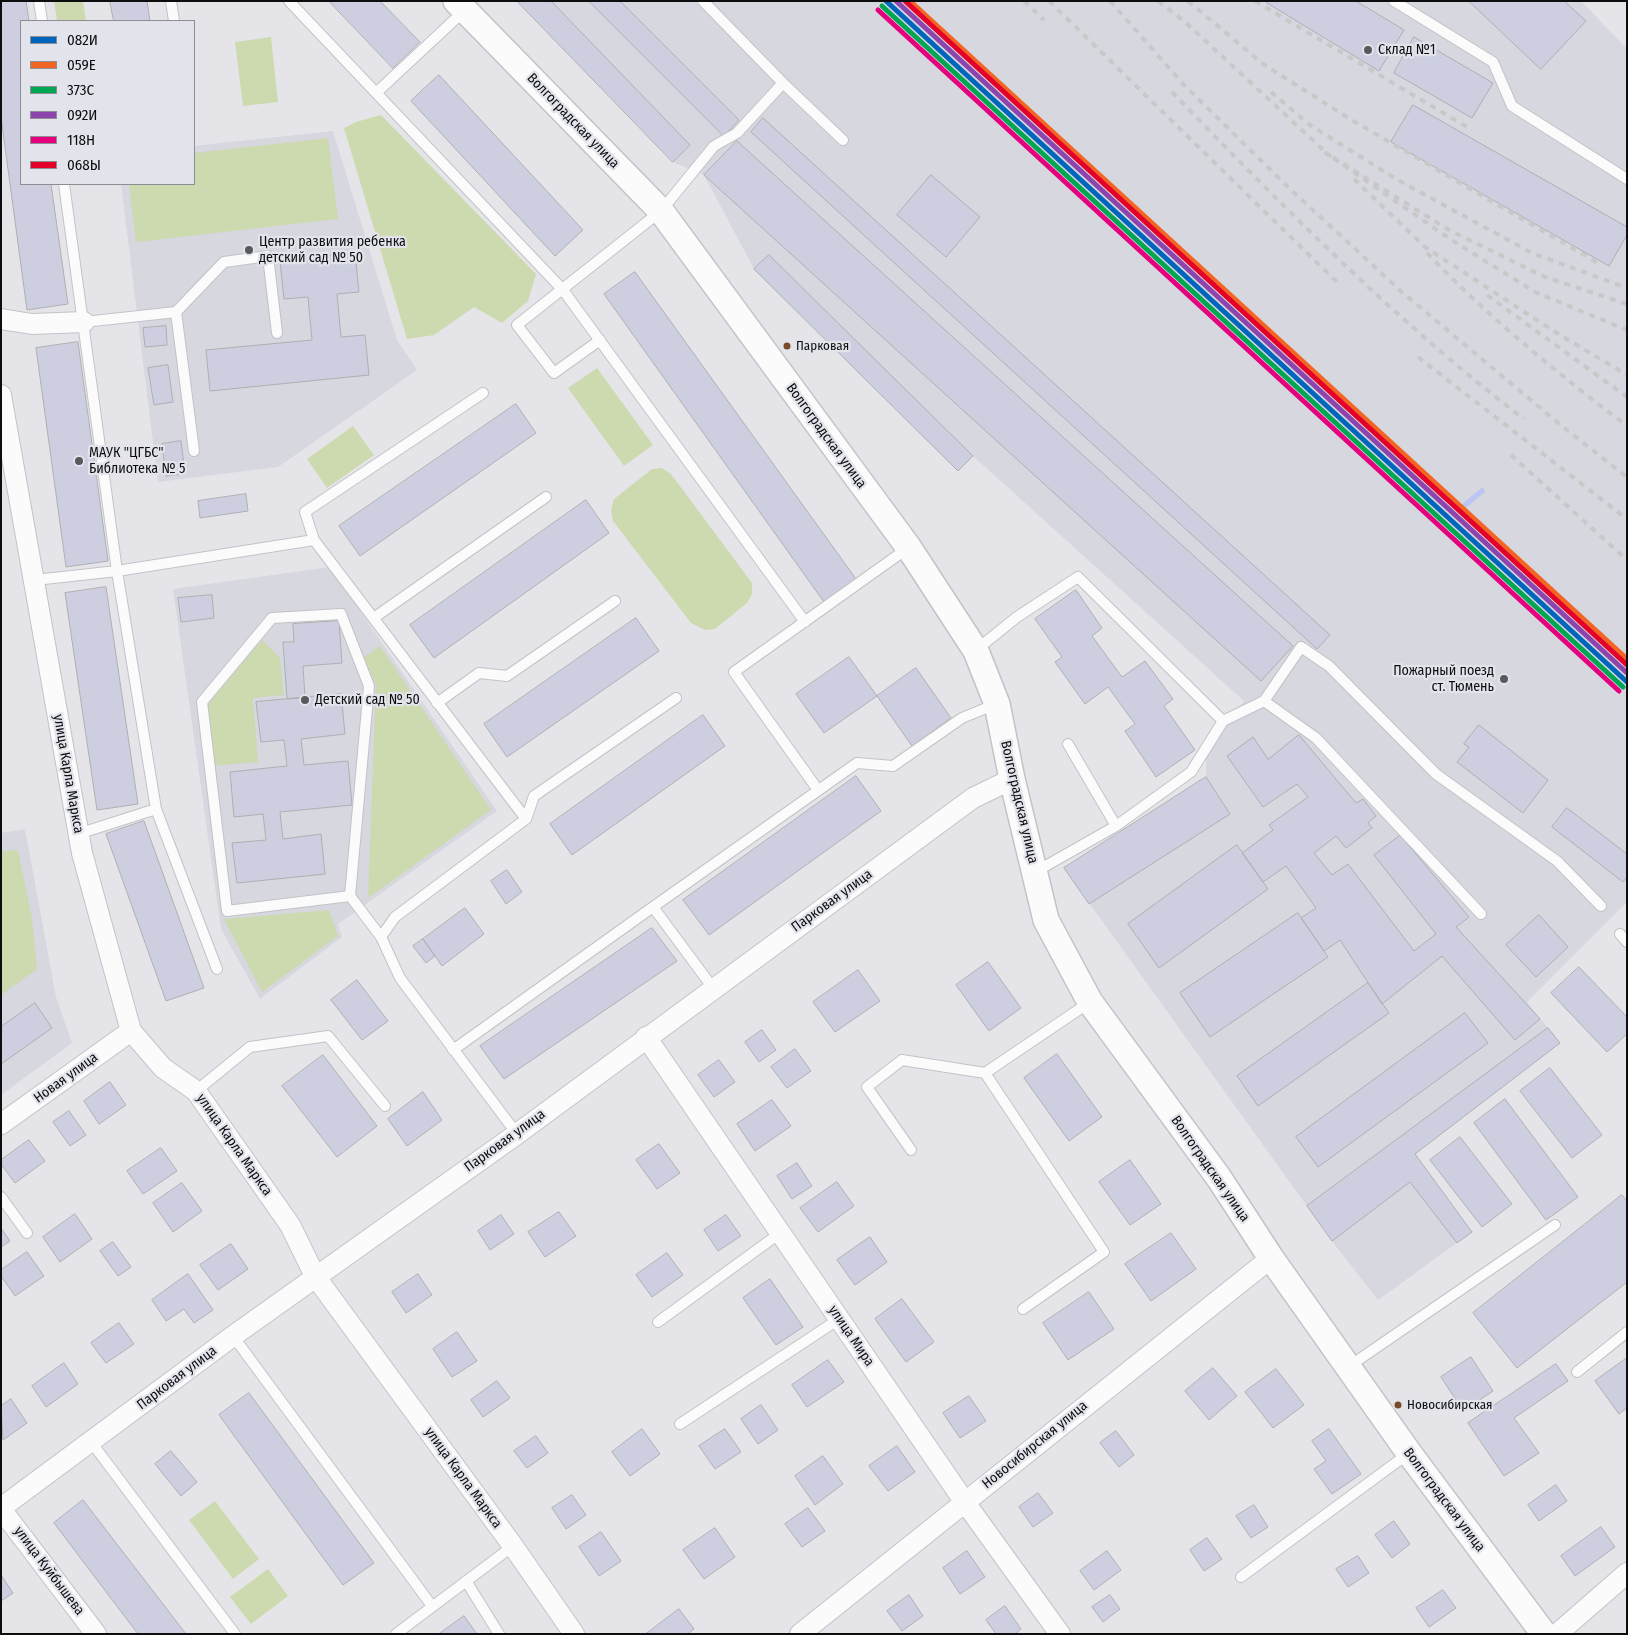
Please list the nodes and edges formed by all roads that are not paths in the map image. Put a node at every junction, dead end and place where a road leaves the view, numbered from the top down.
1 (40, 1) edge
2 (171, 1) edge
3 (289, 1) edge
4 (703, 1) edge
5 (1394, 1) edge
6 (460, 6) edge
7 (42, 20) edge
8 (174, 20) edge
9 (783, 83) junction
10 (378, 92) junction
11 (843, 140) dead end
12 (1627, 178) edge
13 (64, 185) edge
14 (661, 212) junction
15 (563, 290) junction
16 (176, 312) junction
17 (1, 319) edge
18 (84, 322) junction
19 (277, 332) dead end
20 (600, 340) junction
21 (483, 393) dead end
22 (1, 394) edge
23 (194, 451) dead end
24 (546, 497) dead end
25 (314, 540) junction
26 (908, 548) junction
27 (117, 571) junction
28 (35, 580) junction
29 (616, 601) dead end
30 (375, 617) junction
31 (805, 622) junction
32 (976, 650) junction
33 (676, 698) dead end
34 (1264, 701) junction
35 (437, 702) junction
36 (997, 704) junction
37 (1223, 721) junction
38 (1068, 744) dead end
39 (1012, 779) junction
40 (818, 790) junction
41 (156, 809) junction
42 (526, 819) junction
43 (1116, 826) junction
44 (78, 834) junction
45 (1035, 872) junction
46 (350, 896) junction
47 (1601, 906) dead end
48 (654, 907) junction
49 (1481, 914) dead end
50 (381, 938) junction
51 (217, 969) dead end
52 (713, 988) junction
53 (1090, 1002) junction
54 (131, 1031) junction
55 (646, 1037) junction
56 (453, 1050) junction
57 (985, 1073) junction
58 (196, 1091) junction
59 (385, 1106) dead end
60 (1, 1124) edge
61 (517, 1134) junction
62 (911, 1150) dead end
63 (1, 1197) edge
64 (1554, 1225) dead end
65 (28, 1233) dead end
66 (780, 1233) junction
67 (1271, 1258) junction
68 (316, 1276) junction
69 (1023, 1309) dead end
70 (839, 1319) junction
71 (658, 1322) dead end
72 (1627, 1332) edge
73 (233, 1336) junction
74 (1348, 1368) junction
75 (1576, 1372) dead end
76 (680, 1424) dead end
77 (92, 1442) junction
78 (1408, 1453) junction
79 (964, 1502) junction
80 (1, 1509) edge
81 (513, 1546) junction
82 (1627, 1573) edge
83 (1241, 1577) dead end
84 (466, 1581) junction
85 (432, 1606) junction
86 (96, 1634) edge
87 (236, 1634) edge
88 (396, 1634) edge
89 (500, 1634) edge
90 (574, 1634) edge
91 (800, 1634) edge
92 (1060, 1634) edge
93 (1544, 1634) edge
94 (1557, 1634) edge

1 - 7 lane
2 - 8 lane
3 - 10 lane
4 - 9 lane
5 - 12 lane
6 - 10 lane
6 - 14 street, Волгоградская улица
9 - 11 lane
9 - 14 lane
10 - 15 lane
13 - 18 lane
14 - 15 lane
14 - 26 street, Волгоградская улица
15 - 20 lane
15 - 20 lane
16 - 18 lane
16 - 19 lane
16 - 23 lane
17 - 18 street
18 - 27 lane
20 - 31 lane
21 - 25 lane
22 - 28 street, улица Карла Маркса
24 - 30 lane
25 - 27 lane
25 - 30 lane
26 - 31 lane
26 - 32 street, Волгоградская улица
27 - 28 lane
27 - 41 lane
28 - 44 street, улица Карла Маркса
29 - 35 lane
30 - 35 lane
31 - 40 lane
32 - 36 street, Волгоградская улица
32 - 37 lane
33 - 42 lane
34 - 37 lane
34 - 47 lane
34 - 49 lane
35 - 42 lane
36 - 39 street, Волгоградская улица
36 - 40 lane
37 - 43 lane
38 - 43 lane
39 - 45 street, Волгоградская улица
39 - 52 street, Парковая улица
40 - 48 lane
41 - 44 lane
41 - 51 lane
42 - 50 lane
43 - 45 lane
44 - 54 street, улица Карла Маркса
45 - 53 street, Волгоградская улица
46 - 46 lane
46 - 50 lane
48 - 52 lane
48 - 56 lane
50 - 56 lane
52 - 55 street, Парковая улица
53 - 57 lane
53 - 67 street, Волгоградская улица
54 - 58 street, улица Карла Маркса
54 - 60 street, Новая улица
55 - 61 street, Парковая улица
55 - 66 street, улица Мира
56 - 61 lane
57 - 62 lane
57 - 69 lane
58 - 59 lane
58 - 68 street, улица Карла Маркса
61 - 68 street, Парковая улица
63 - 65 lane
64 - 74 lane
66 - 70 street, улица Мира
66 - 71 lane
67 - 74 street, Волгоградская улица
67 - 79 street, Новосибирская улица
68 - 73 street, Парковая улица
68 - 81 street, улица Карла Маркса
70 - 76 lane
70 - 79 street, улица Мира
72 - 75 lane
73 - 77 street, Парковая улица
73 - 85 lane
74 - 78 street, Волгоградская улица
77 - 80 street, Парковая улица
77 - 87 lane
78 - 83 lane
78 - 93 street, Волгоградская улица
79 - 91 street, Новосибирская улица
79 - 92 street, улица Мира
80 - 86 street, улица Куйбышева
81 - 84 lane
81 - 90 street, улица Карла Маркса
82 - 94 street
84 - 85 lane
84 - 89 lane
85 - 88 lane

